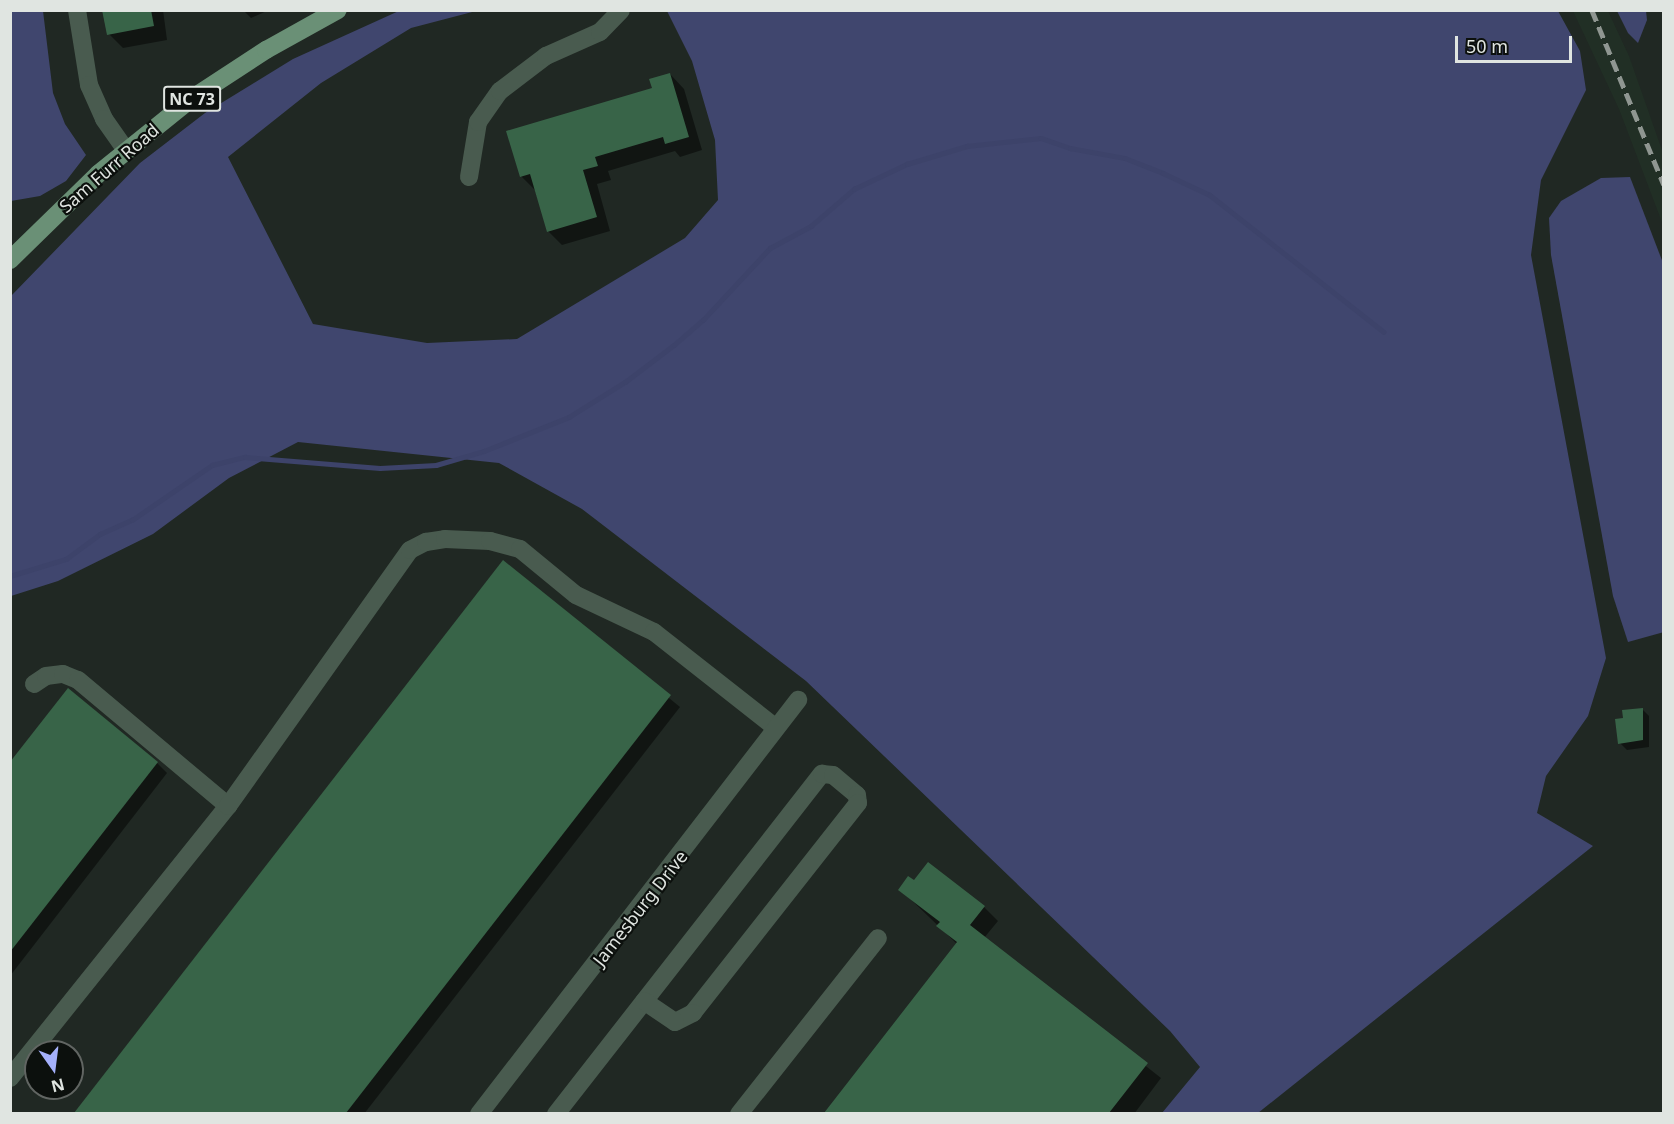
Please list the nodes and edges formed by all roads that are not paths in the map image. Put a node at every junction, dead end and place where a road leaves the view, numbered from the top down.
1 (77, 10) edge
2 (338, 10) edge
3 (621, 10) edge
4 (126, 151) junction
5 (469, 177) dead end
6 (10, 260) edge
7 (34, 684) dead end
8 (798, 700) dead end
9 (776, 728) junction
10 (228, 806) junction
11 (878, 938) dead end
12 (644, 1001) junction
13 (10, 1078) edge
14 (479, 1113) edge
15 (556, 1113) edge
16 (739, 1113) edge

1 - 4 street
2 - 4 main road, Sam Furr Road / NC 73
3 - 5 street
4 - 6 main road, Sam Furr Road / NC 73
7 - 10 street
8 - 9 street, Jamesburg Drive
9 - 10 street
9 - 14 street, Jamesburg Drive
10 - 13 street
11 - 16 street
12 - 12 street
12 - 15 street

